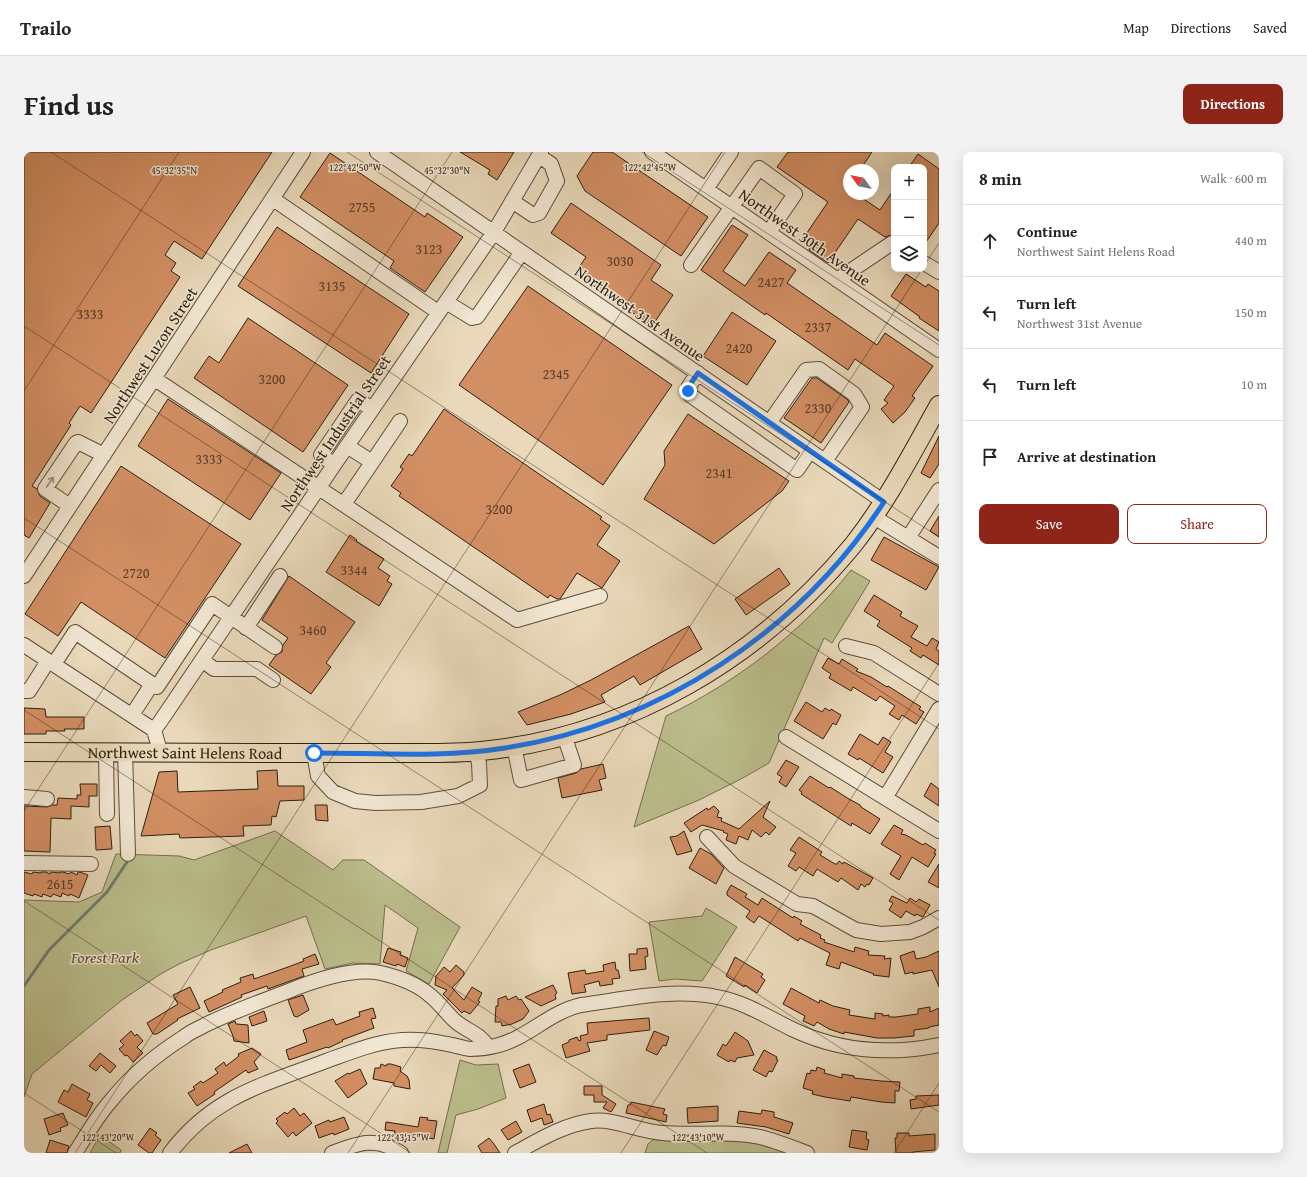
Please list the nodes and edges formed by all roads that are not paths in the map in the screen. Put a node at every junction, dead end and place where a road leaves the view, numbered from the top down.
1 (303, 152) edge
2 (377, 152) edge
3 (652, 152) edge
4 (731, 152) edge
5 (540, 154) edge
6 (706, 189) junction
7 (272, 199) junction
8 (512, 201) junction
9 (732, 207) junction
10 (494, 232) junction
11 (768, 232) junction
12 (891, 244) edge
13 (522, 252) junction
14 (927, 264) edge
15 (691, 265) dead end
16 (939, 272) edge
17 (837, 280) junction
18 (442, 307) junction
19 (939, 350) edge
20 (698, 373) junction
21 (154, 379) junction
22 (939, 405) edge
23 (372, 409) junction
24 (764, 419) junction
25 (400, 422) dead end
26 (746, 434) junction
27 (347, 446) junction
28 (810, 451) junction
29 (104, 455) junction
30 (825, 461) junction
31 (372, 462) junction
32 (334, 465) junction
33 (319, 488) junction
34 (939, 490) edge
35 (344, 504) junction
36 (70, 506) junction
37 (879, 509) junction
38 (908, 538) junction
39 (939, 557) edge
40 (24, 576) edge
41 (280, 576) dead end
42 (600, 596) dead end
43 (231, 617) junction
44 (246, 628) junction
45 (24, 645) edge
46 (846, 646) dead end
47 (275, 647) dead end
48 (202, 660) junction
49 (51, 663) junction
50 (272, 680) dead end
51 (152, 684) junction
52 (24, 691) edge
53 (939, 694) edge
54 (939, 709) edge
55 (132, 715) junction
56 (154, 730) junction
57 (564, 735) junction
58 (786, 737) dead end
59 (514, 746) junction
60 (476, 751) junction
61 (24, 752) edge
62 (106, 752) junction
63 (125, 752) junction
64 (160, 752) junction
65 (314, 753) junction
66 (24, 797) edge
67 (884, 798) junction
68 (47, 799) dead end
69 (107, 814) dead end
70 (939, 831) edge
71 (707, 836) dead end
72 (128, 854) dead end
73 (24, 863) edge
74 (91, 864) dead end
75 (939, 918) edge
76 (939, 1045) edge
77 (488, 1047) junction
78 (75, 1153) edge
79 (170, 1153) edge
80 (332, 1153) edge
81 (401, 1153) edge
82 (515, 1153) edge
83 (807, 1153) edge

1 - 7 street, Northwest Luzon Street
2 - 10 street, Northwest 31st Avenue
3 - 6 street, Northwest 30th Avenue
4 - 6 street
5 - 8 street, Northwest Industrial Street
5 - 8 street
6 - 9 street, Northwest 30th Avenue
7 - 18 street
7 - 21 street, Northwest Luzon Street
8 - 10 street, Northwest Industrial Street
9 - 11 street, Northwest 30th Avenue
9 - 11 street
9 - 15 street
10 - 13 street, Northwest 31st Avenue
10 - 18 street, Northwest Industrial Street
11 - 17 street, Northwest 30th Avenue
12 - 17 street
13 - 18 street
13 - 20 street, Northwest 31st Avenue
14 - 16 street
17 - 19 street, Northwest 30th Avenue
18 - 23 street, Northwest Industrial Street
20 - 24 street, Northwest 31st Avenue
20 - 26 street
21 - 29 street, Northwest Luzon Street
21 - 33 street
22 - 37 main road, Northwest Saint Helens Road
23 - 27 street, Northwest Industrial Street
23 - 32 street
24 - 26 street
24 - 28 street, Northwest 31st Avenue
24 - 30 street
25 - 31 street
26 - 28 street
27 - 31 street
27 - 32 street, Northwest Industrial Street
28 - 30 street, Northwest 31st Avenue
29 - 36 street, Northwest Luzon Street
36 -> 29 street
30 - 37 street, Northwest 31st Avenue
31 - 35 street
32 - 33 street, Northwest Industrial Street
33 - 35 street
33 - 43 street, Northwest Industrial Street
34 - 38 street
35 - 42 street
36 - 40 street, Northwest Luzon Street
37 - 38 street, Northwest 31st Avenue
37 - 57 main road, Northwest Saint Helens Road
38 - 39 street, Northwest 31st Avenue
41 - 44 street
43 - 44 street
43 - 48 street, Northwest Industrial Street
43 - 51 street
44 - 47 street
45 - 49 street
46 - 53 street
48 - 50 street
48 - 56 street, Northwest Industrial Street
49 - 51 street
49 - 52 street
49 - 55 street
51 - 55 street
54 - 67 street
55 - 56 street
56 - 64 street
57 - 59 main road, Northwest Saint Helens Road
57 - 59 street
58 - 67 street
59 - 60 main road, Northwest Saint Helens Road
60 - 65 main road, Northwest Saint Helens Road
60 - 65 street
61 - 62 main road, Northwest Saint Helens Road
62 - 63 main road, Northwest Saint Helens Road
62 - 69 street
63 - 64 main road, Northwest Saint Helens Road
63 - 72 street
64 - 65 main road, Northwest Saint Helens Road
66 - 68 street
67 - 70 street
71 - 75 street
73 - 74 street
76 - 77 street
77 - 78 street
77 - 79 street
80 - 81 street
82 - 83 street

